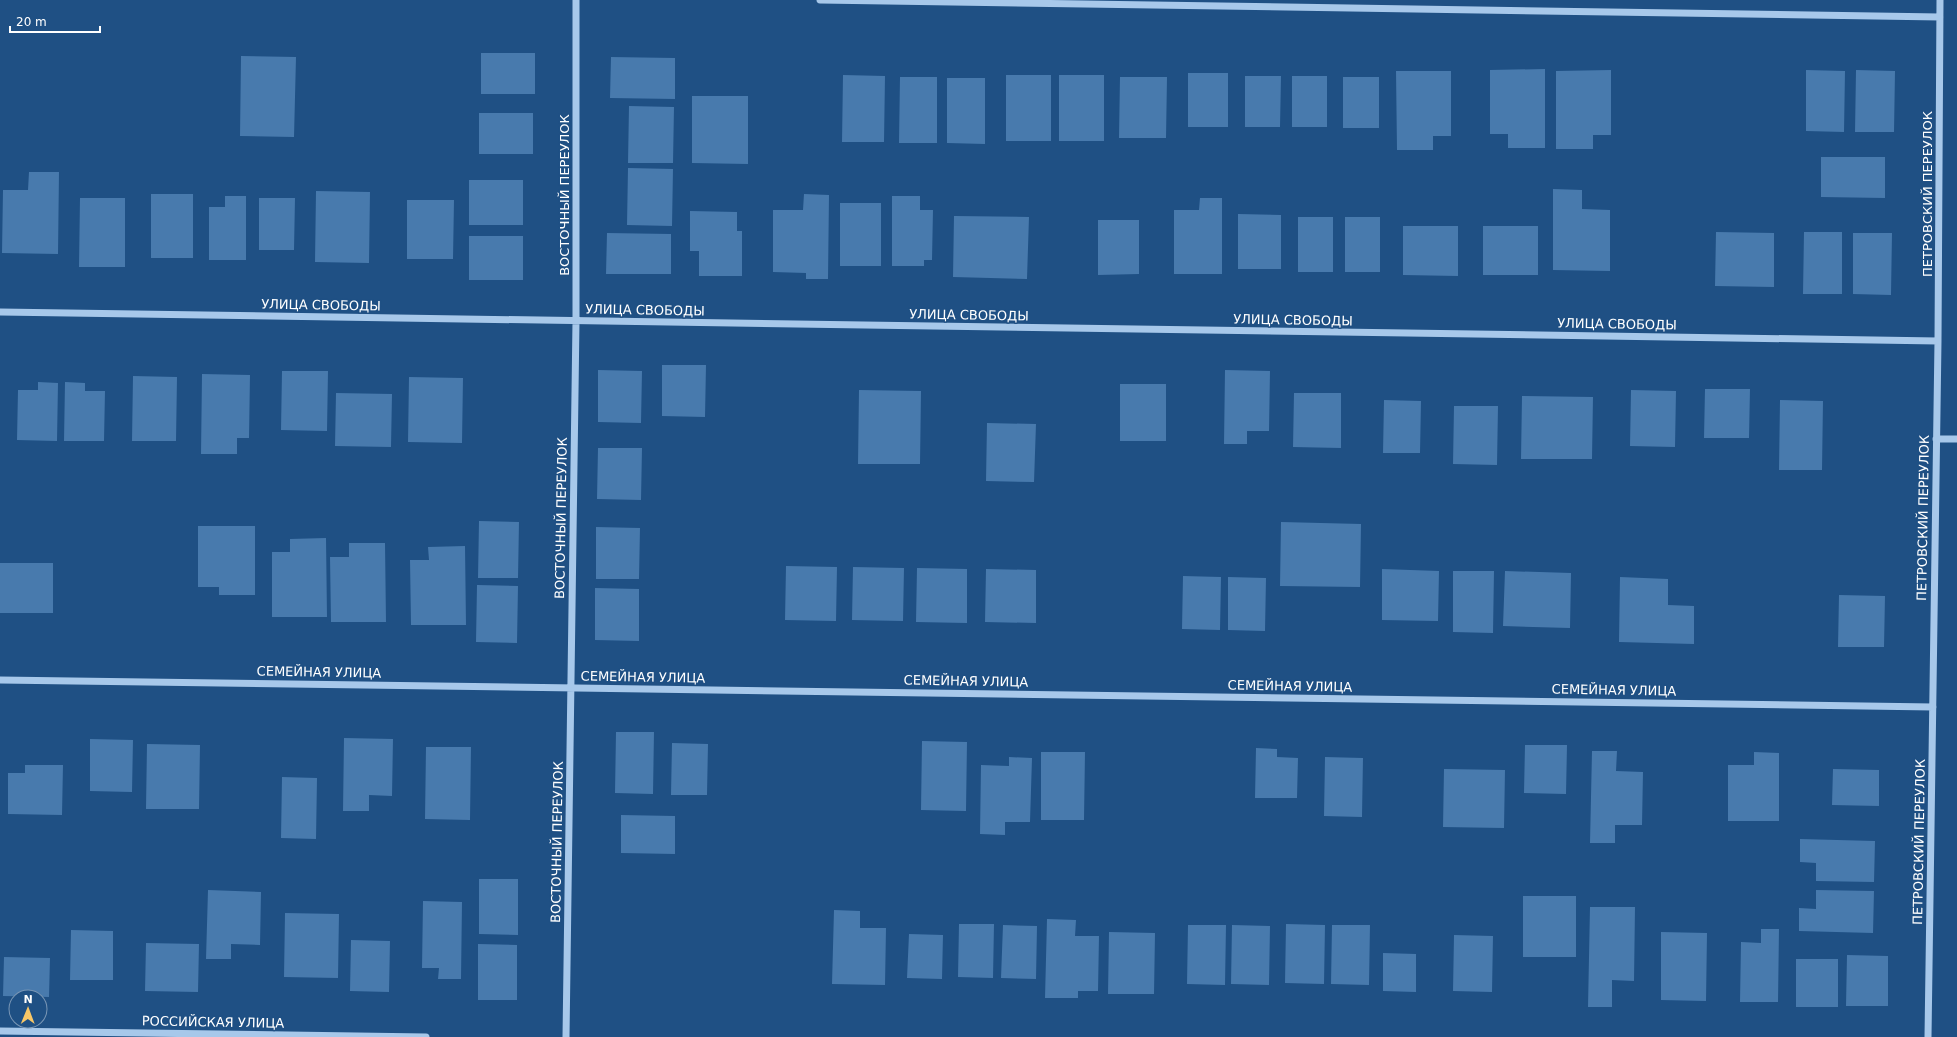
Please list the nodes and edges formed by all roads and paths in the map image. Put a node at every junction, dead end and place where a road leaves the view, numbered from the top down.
1 (576, 0) edge
2 (820, 0) edge
3 (1940, 0) edge
4 (1940, 17) junction
5 (0, 312) edge
6 (576, 322) junction
7 (1938, 341) junction
8 (1936, 439) junction
9 (1957, 439) edge
10 (0, 680) edge
11 (571, 688) junction
12 (1933, 707) junction
13 (0, 1031) edge
14 (426, 1037) edge
15 (566, 1037) edge
16 (1928, 1037) edge

1 - 6 street, ВОСТОЧНЫЙ ПЕРЕУЛОК
2 - 4 street
3 - 4 street, ПЕТРОВСКИЙ ПЕРЕУЛОК
4 - 7 street, ПЕТРОВСКИЙ ПЕРЕУЛОК
5 - 6 street, УЛИЦА СВОБОДЫ
6 - 7 street, УЛИЦА СВОБОДЫ
6 - 11 street, ВОСТОЧНЫЙ ПЕРЕУЛОК
7 - 8 street, ПЕТРОВСКИЙ ПЕРЕУЛОК
8 - 9 street
8 - 12 street, ПЕТРОВСКИЙ ПЕРЕУЛОК
10 - 11 street, СЕМЕЙНАЯ УЛИЦА
11 - 12 street, СЕМЕЙНАЯ УЛИЦА
11 - 15 street, ВОСТОЧНЫЙ ПЕРЕУЛОК
12 - 16 street, ПЕТРОВСКИЙ ПЕРЕУЛОК
13 - 14 street, РОССИЙСКАЯ УЛИЦА

